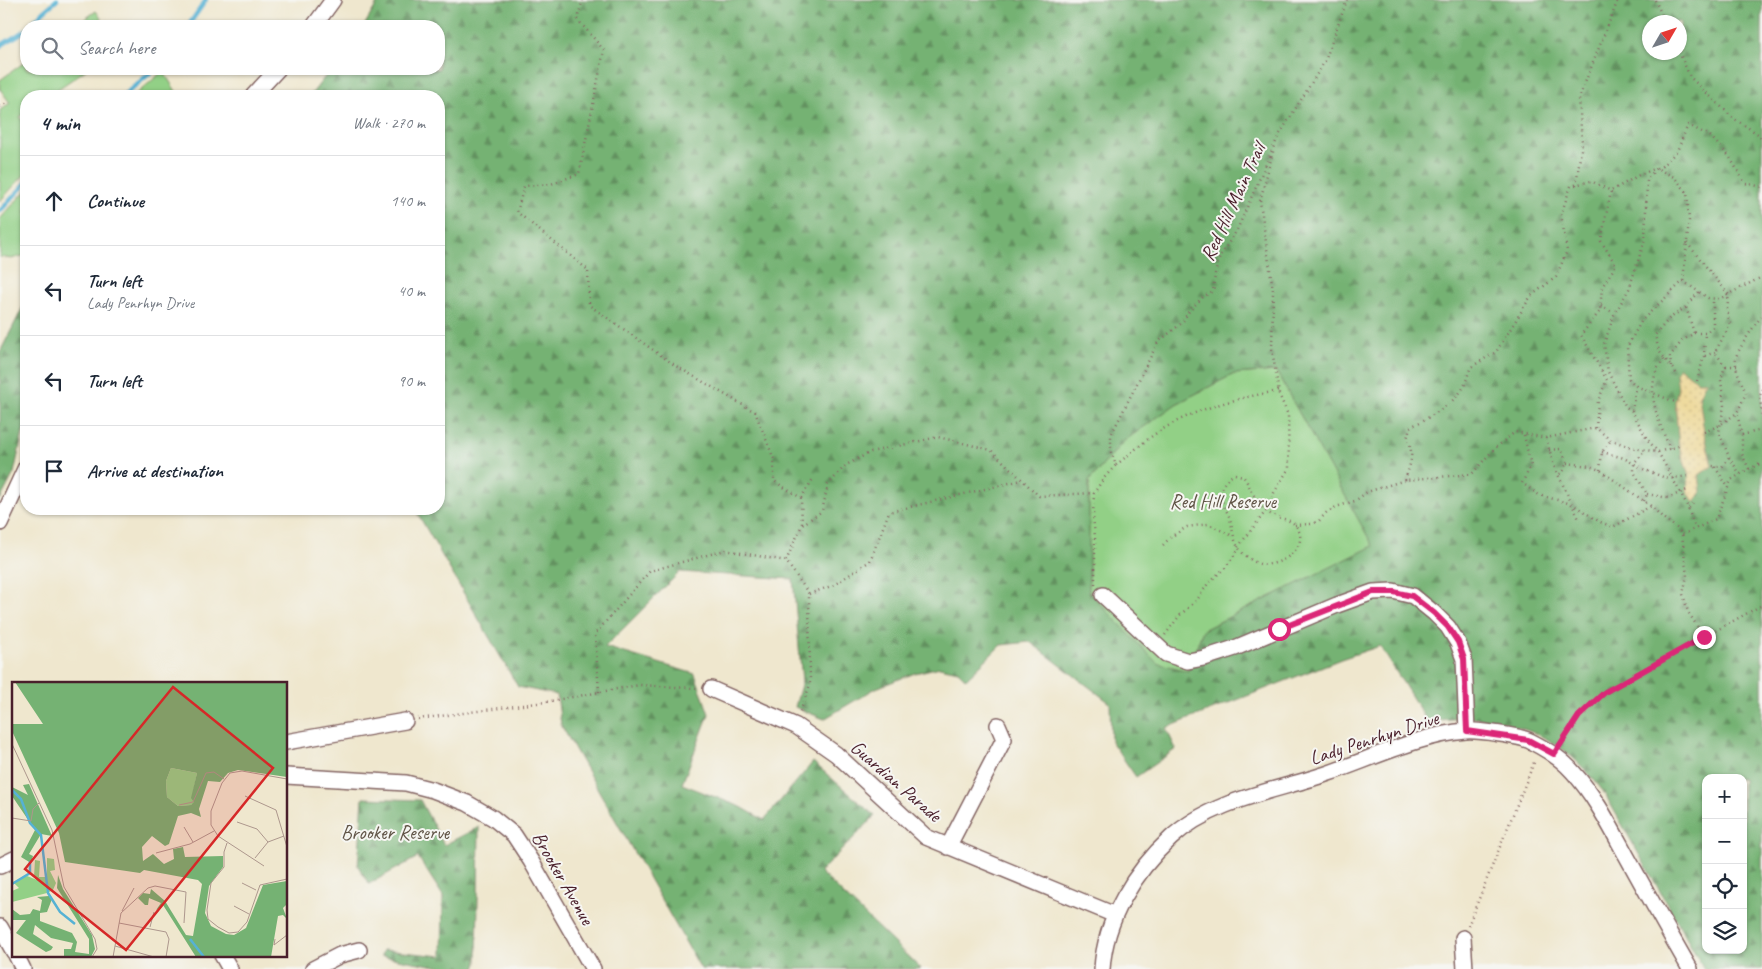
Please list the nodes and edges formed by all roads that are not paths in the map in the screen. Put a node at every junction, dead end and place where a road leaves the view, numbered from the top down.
1 (332, 0) edge
2 (318, 20) edge
3 (272, 75) edge
4 (259, 90) edge
5 (20, 480) edge
6 (0, 523) edge
7 (1103, 595) road end
8 (711, 689) road end
9 (405, 721) road end
10 (998, 725) dead end
11 (1467, 731) junction
12 (1020, 737) dead end
13 (1004, 739) junction
14 (288, 742) edge
15 (288, 776) edge
16 (948, 846) junction
17 (12, 860) edge
18 (0, 866) edge
19 (1115, 916) junction
20 (0, 928) edge
21 (1463, 938) road end
22 (12, 949) edge
23 (359, 950) dead end
24 (16, 956) edge
25 (223, 956) edge
26 (23, 969) edge
27 (230, 969) edge
28 (313, 969) edge
29 (593, 969) edge
30 (1102, 969) edge
31 (1465, 969) edge
32 (1690, 969) edge

1 - 2 street
3 - 4 street
5 - 6 street
7 - 11 street
8 - 16 street, Guardian Parade
9 - 14 street
10 - 13 street
11 - 19 street, Lady Penrhyn Drive
11 - 32 street, Lady Penrhyn Drive
12 - 13 street
13 - 16 street
15 - 29 street, Brooker Avenue
16 - 19 street, Guardian Parade
17 - 18 street
19 - 30 street, Lady Penrhyn Drive
20 - 22 street
21 - 31 street
23 - 28 street
24 - 26 street
25 - 27 street

